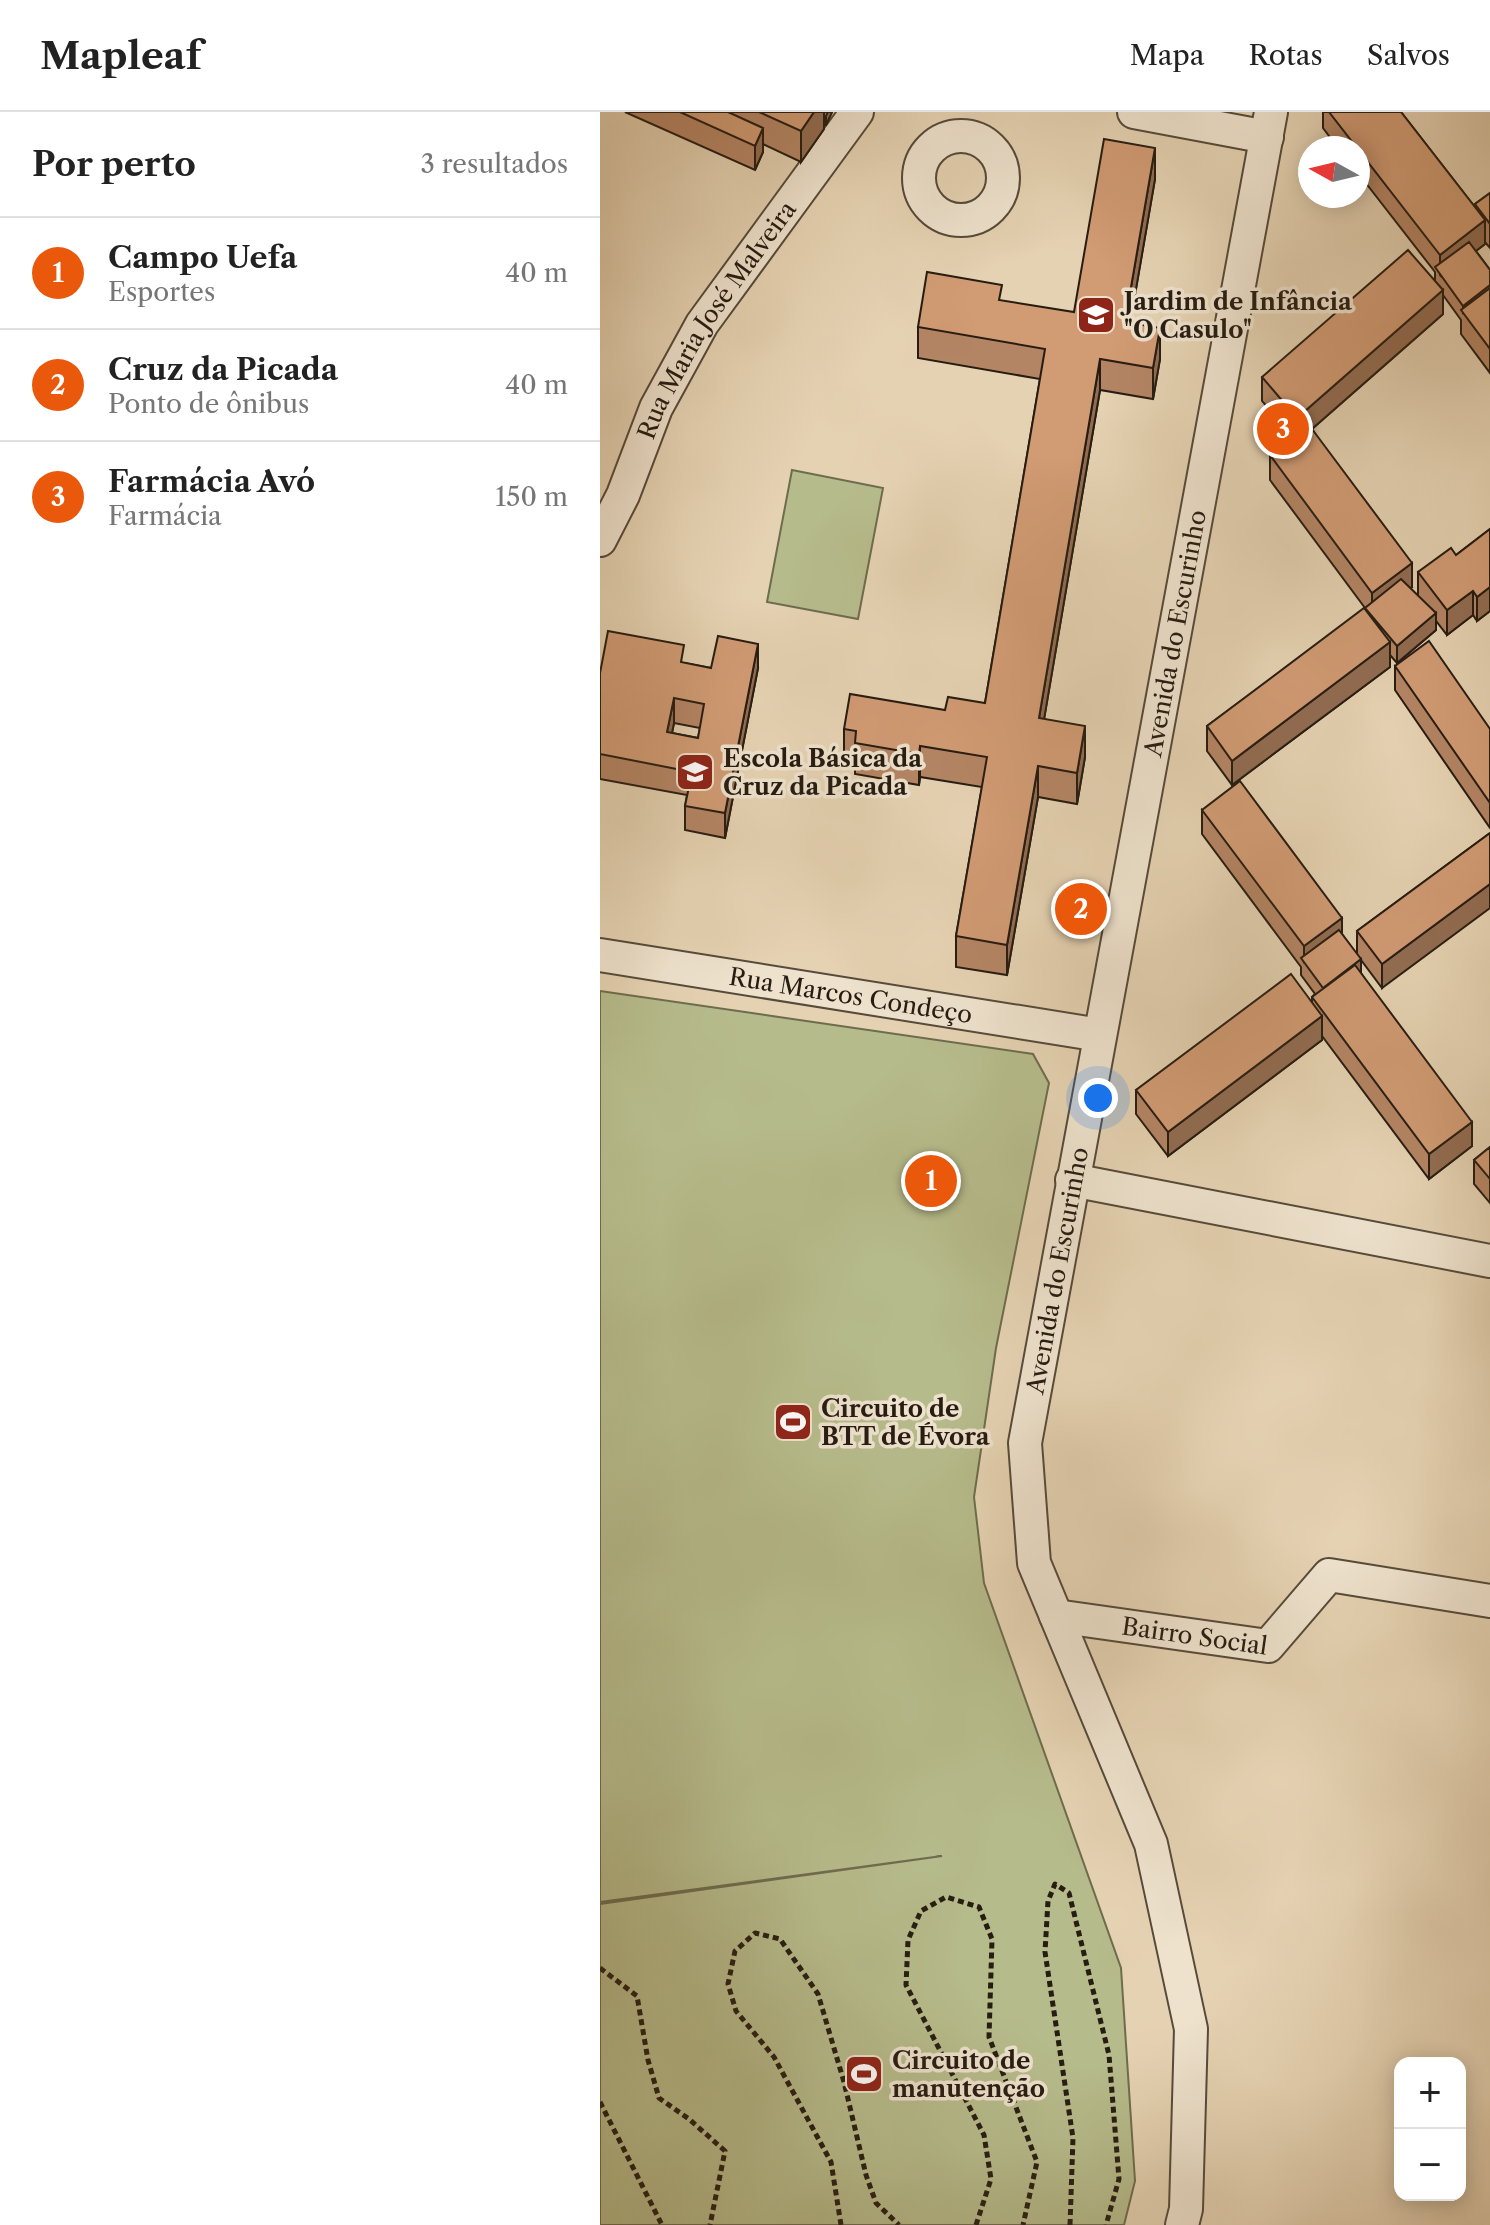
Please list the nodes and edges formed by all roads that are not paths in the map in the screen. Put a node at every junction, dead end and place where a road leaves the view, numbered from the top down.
1 (857, 112) edge
2 (1134, 112) edge
3 (1269, 124) edge
4 (600, 540) edge
5 (600, 955) edge
6 (1100, 1035) junction
7 (1072, 1180) junction
8 (1490, 1261) edge
9 (1490, 1601) edge
10 (1056, 1616) junction
11 (1182, 2225) edge

1 - 4 street, Rua Maria José Malveira
2 - 3 street
3 - 6 street, Avenida do Escurinho
5 - 6 street, Rua Marcos Condeço
6 - 7 street, Avenida do Escurinho
7 - 8 street
7 - 10 street, Avenida do Escurinho
9 - 10 street, Bairro Social
10 - 11 street, Avenida do Escurinho

